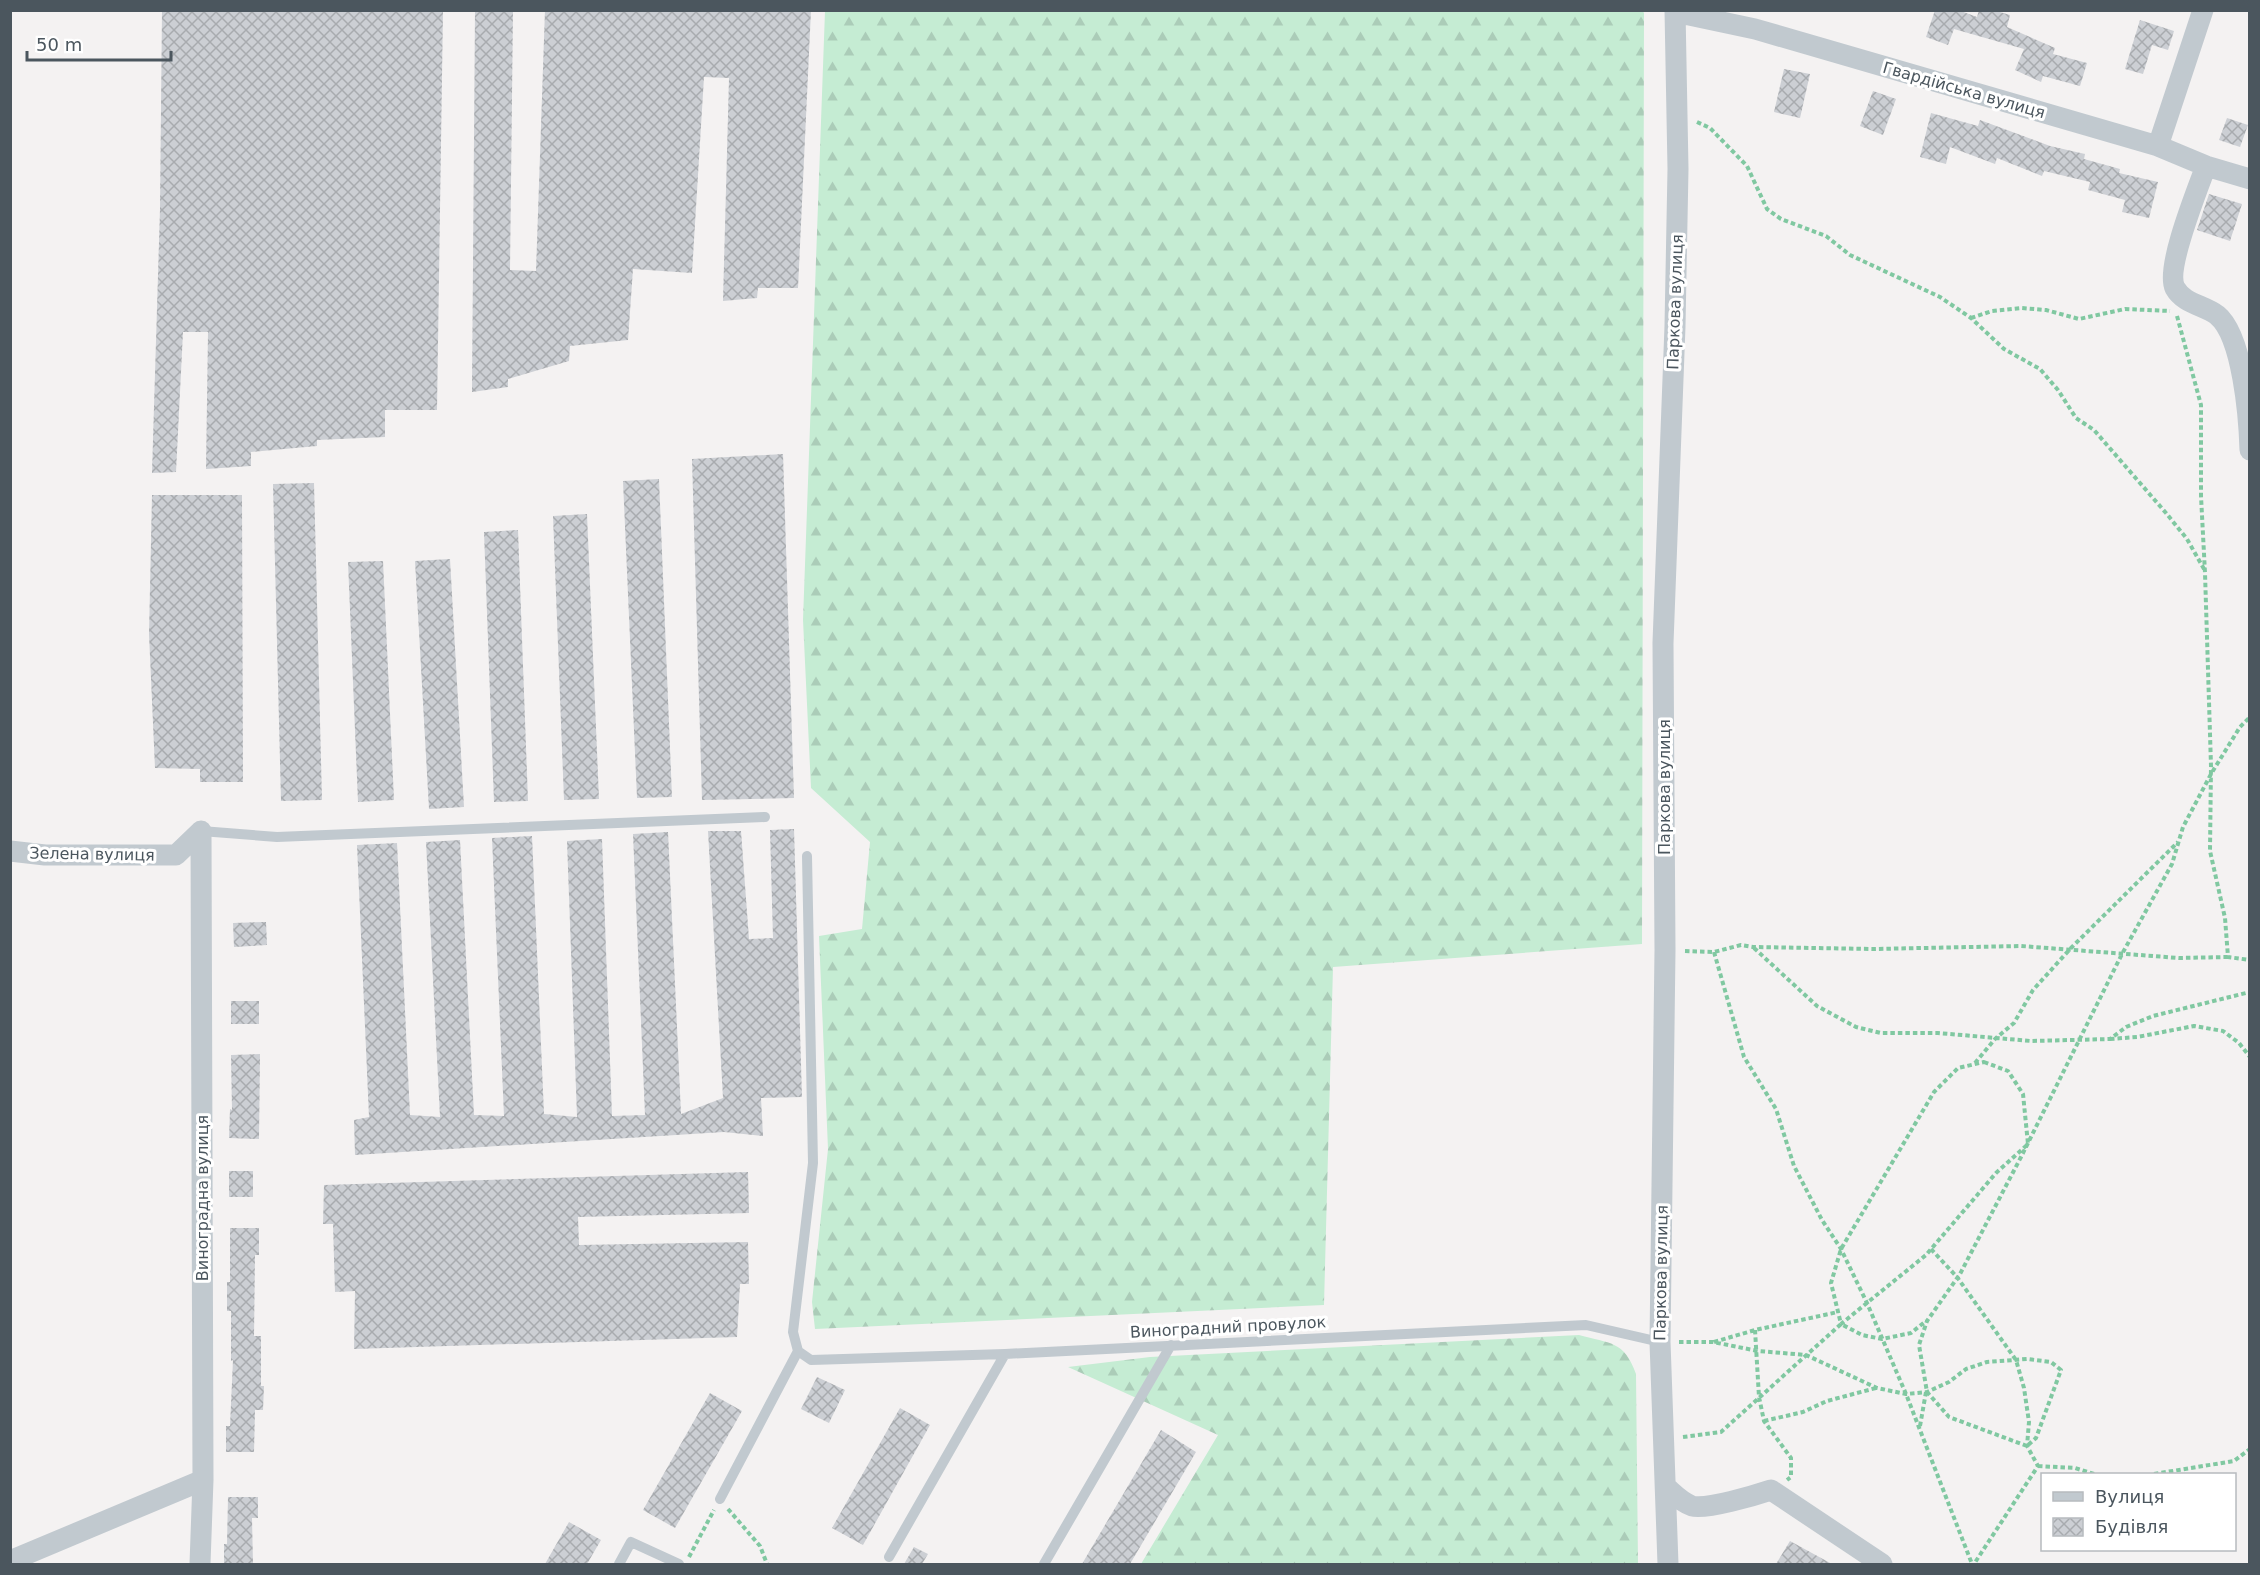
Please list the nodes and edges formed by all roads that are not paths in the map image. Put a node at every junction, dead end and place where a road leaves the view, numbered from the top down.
1 (2203, 10) edge
2 (1675, 11) edge
3 (2158, 146) junction
4 (2206, 165) junction
5 (2250, 179) edge
6 (2250, 450) edge
7 (765, 817) dead end
8 (201, 831) junction
9 (10, 851) edge
10 (807, 856) dead end
11 (1660, 1342) junction
12 (1171, 1345) junction
13 (798, 1352) junction
14 (1005, 1354) junction
15 (203, 1480) junction
16 (1666, 1487) junction
17 (720, 1499) road end
18 (889, 1557) dead end
19 (10, 1561) edge
20 (200, 1564) edge
21 (619, 1564) edge
22 (679, 1564) edge
23 (1044, 1564) edge
24 (1668, 1564) edge
25 (1882, 1564) edge

1 - 3 street
2 - 3 street, Гвардійська вулиця
2 - 11 street, Паркова вулиця
3 - 4 street, Гвардійська вулиця
4 - 5 street, Гвардійська вулиця
4 - 6 street
7 - 8 lane
8 - 9 street, Зелена вулиця
8 - 15 street, Виноградна вулиця
10 - 13 lane
11 - 12 lane, Виноградний провулок
11 - 16 street, Паркова вулиця
12 - 14 lane, Виноградний провулок
12 - 23 lane
13 - 14 lane, Виноградний провулок
13 - 17 lane
14 - 18 lane
15 - 19 street
15 - 20 street, Виноградна вулиця
16 - 24 street, Паркова вулиця
16 - 25 street
21 - 22 lane

